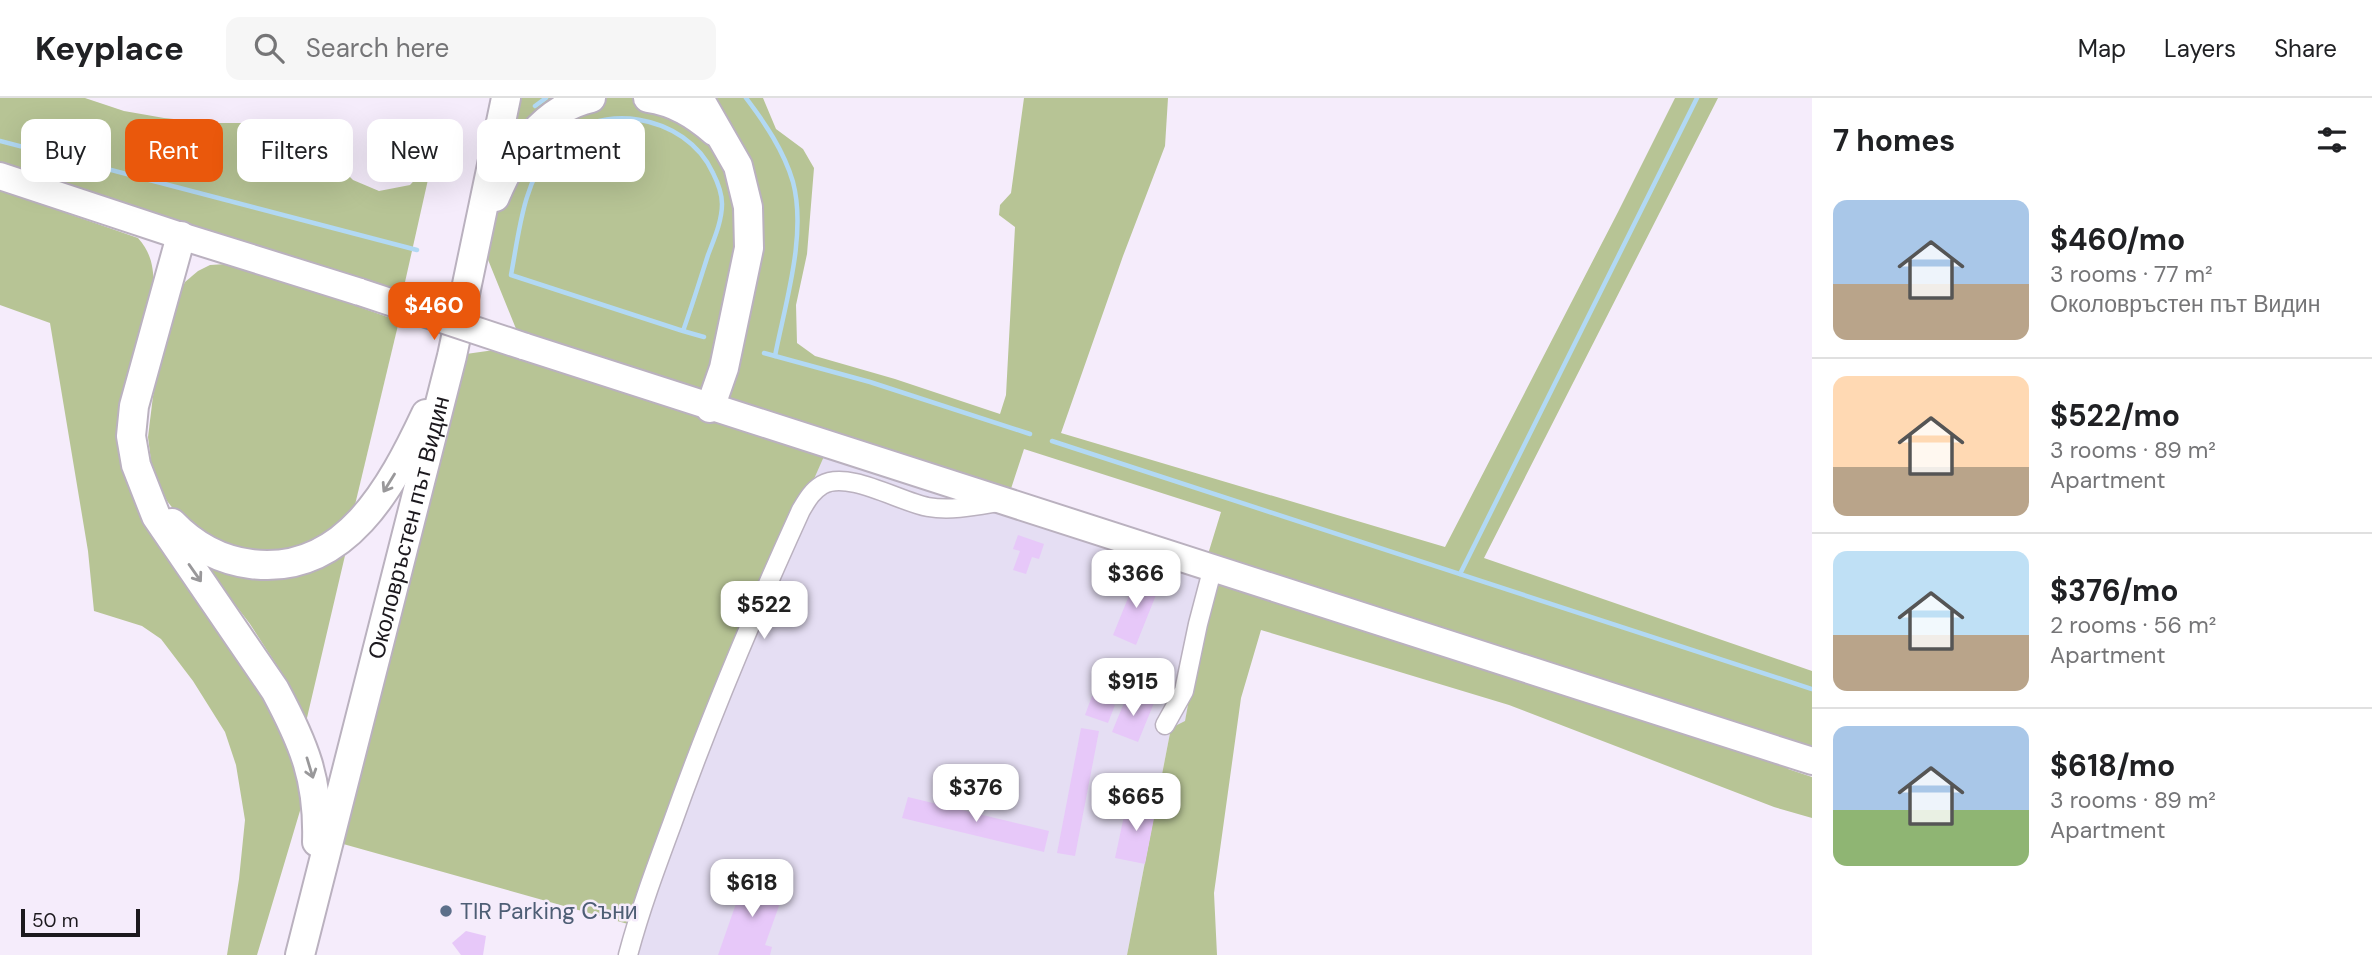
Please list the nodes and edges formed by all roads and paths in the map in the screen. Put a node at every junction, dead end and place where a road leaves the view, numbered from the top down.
1 (506, 98) edge
2 (591, 98) edge
3 (648, 98) edge
4 (699, 98) edge
5 (724, 139) junction
6 (0, 176) edge
7 (478, 235) junction
8 (181, 236) junction
9 (452, 356) junction
10 (710, 408) junction
11 (146, 494) junction
12 (1007, 501) junction
13 (1213, 567) junction
14 (1165, 725) dead end
15 (1803, 758) edge
16 (314, 896) junction
17 (300, 955) edge
18 (628, 955) edge

1 - 7 main road, Околовръстен път Видин
2 - 7 main road
3 - 5 main road
4 - 5 main road
5 - 10 main road
6 - 8 main road
7 - 9 main road, Околовръстен път Видин
8 - 10 main road, bridge
8 - 11 main road
9 -> 11 main road
9 - 16 main road, Околовръстен път Видин
10 - 12 main road
11 -> 16 main road
12 - 13 main road
12 - 18 street
13 - 14 street
13 - 15 main road
16 - 17 main road, Околовръстен път Видин

